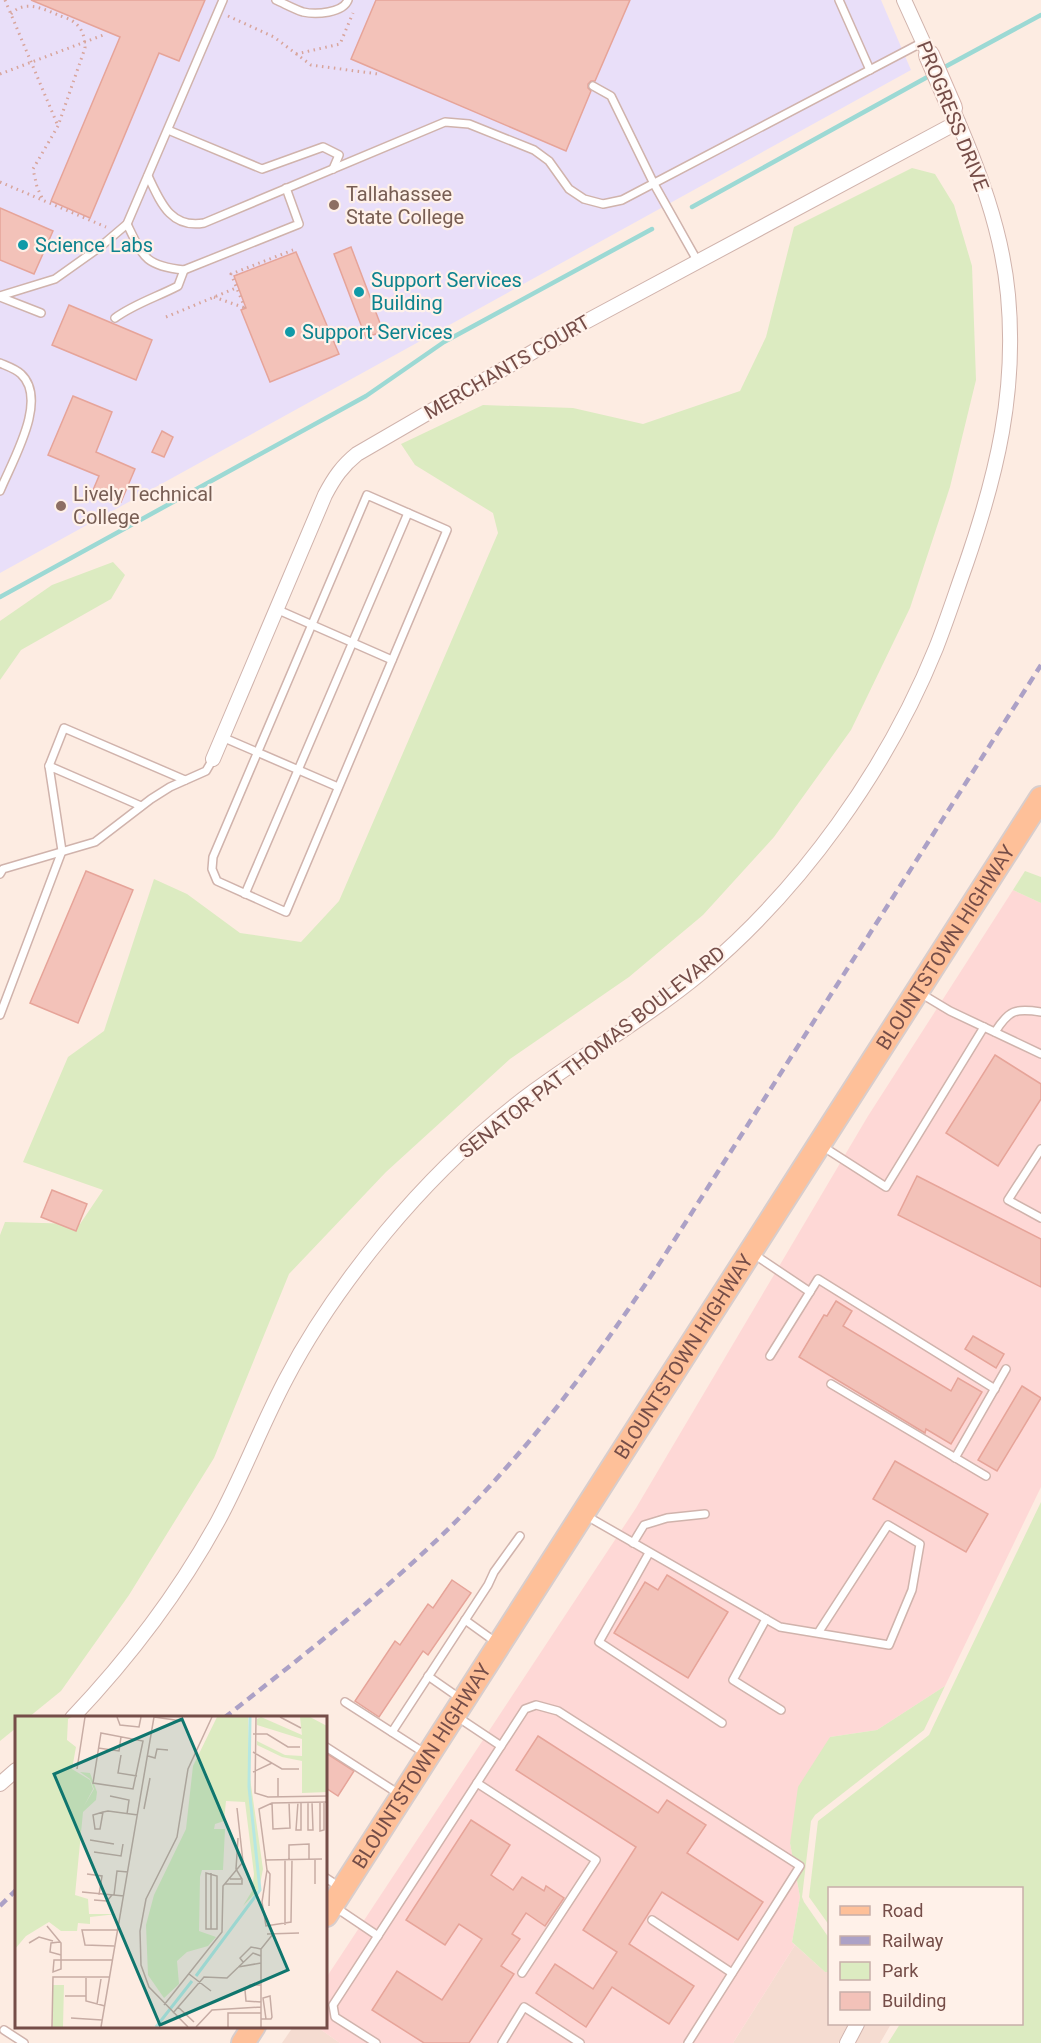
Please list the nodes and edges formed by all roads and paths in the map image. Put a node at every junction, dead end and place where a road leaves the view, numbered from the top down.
1 (5, 0) edge
2 (223, 0) edge
3 (276, 0) edge
4 (348, 0) edge
5 (839, 0) edge
6 (904, 0) edge
7 (355, 9) dead end
8 (218, 12) junction
9 (11, 14) junction
10 (106, 34) dead end
11 (85, 42) junction
12 (926, 49) junction
13 (296, 54) junction
14 (31, 62) junction
15 (870, 70) junction
16 (0, 74) edge
17 (378, 74) dead end
18 (593, 86) dead end
19 (955, 115) junction
20 (58, 126) junction
21 (168, 130) junction
22 (333, 169) junction
23 (148, 176) junction
24 (0, 182) edge
25 (654, 184) junction
26 (286, 188) junction
27 (43, 200) junction
28 (127, 224) junction
29 (108, 228) dead end
30 (996, 234) joint
31 (292, 250) dead end
32 (698, 262) junction
33 (184, 270) junction
34 (236, 288) junction
35 (0, 296) edge
36 (214, 297) junction
37 (41, 313) dead end
38 (166, 316) dead end
39 (115, 318) dead end
40 (0, 363) edge
41 (0, 491) edge
42 (408, 513) junction
43 (276, 609) junction
44 (312, 625) junction
45 (353, 642) junction
46 (392, 660) junction
47 (222, 737) junction
48 (258, 752) junction
49 (213, 759) joint
50 (49, 766) junction
51 (298, 770) junction
52 (185, 780) junction
53 (338, 787) junction
54 (1041, 798) edge
55 (141, 806) junction
56 (62, 851) junction
57 (0, 874) edge
58 (245, 894) junction
59 (917, 992) junction
60 (1041, 1012) edge
61 (0, 1015) edge
62 (984, 1027) junction
63 (994, 1032) junction
64 (1041, 1054) edge
65 (820, 1144) junction
66 (1041, 1149) edge
67 (1041, 1218) edge
68 (751, 1252) junction
69 (810, 1292) junction
70 (770, 1356) dead end
71 (1006, 1370) dead end
72 (831, 1384) dead end
73 (994, 1389) junction
74 (955, 1458) junction
75 (987, 1476) dead end
76 (583, 1514) junction
77 (705, 1514) dead end
78 (520, 1536) dead end
79 (633, 1543) junction
80 (650, 1553) junction
81 (766, 1619) junction
82 (465, 1620) junction
83 (818, 1634) junction
84 (499, 1644) junction
85 (428, 1676) junction
86 (345, 1702) dead end
87 (459, 1707) junction
88 (782, 1710) dead end
89 (74, 1716) edge
90 (722, 1723) dead end
91 (392, 1732) junction
92 (501, 1746) junction
93 (327, 1748) edge
94 (428, 1755) junction
95 (15, 1771) edge
96 (477, 1783) junction
97 (0, 1784) edge
98 (402, 1796) junction
99 (331, 1897) edge
100 (652, 1920) dead end
101 (378, 1936) junction
102 (522, 1973) dead end
103 (732, 1973) junction
104 (856, 2025) edge
105 (253, 2028) edge
106 (3, 2030) dead end
107 (24, 2043) edge
108 (243, 2043) edge
109 (376, 2043) edge
110 (501, 2043) edge
111 (580, 2043) edge
112 (688, 2043) edge
113 (847, 2043) edge

1 - 9 path
2 - 8 lane
3 - 4 lane
5 - 15 lane
6 - 12 street, PROGRESS DRIVE
7 - 13 path
8 - 13 path
8 - 21 lane
9 - 11 path
9 - 14 path
10 - 11 path
11 - 14 path
11 - 20 path
12 - 15 lane
12 - 19 street, PROGRESS DRIVE
13 - 17 path
14 - 16 path
14 - 20 path
15 - 25 lane
18 - 25 lane
19 - 30 street, PROGRESS DRIVE
19 - 32 street, MERCHANTS COURT
20 - 27 path
21 - 22 lane
21 - 23 lane
22 - 25 lane
22 - 26 lane
23 - 26 lane
23 - 28 lane
24 - 27 path
25 - 32 lane
26 - 33 lane
27 - 29 path
28 - 33 lane
28 - 35 lane
30 - 89 street, SENATOR PAT THOMAS BOULEVARD
31 - 34 path
32 - 43 street, MERCHANTS COURT
33 - 39 lane
34 - 36 path
34 - 36 path
35 - 37 lane
36 - 38 path
40 - 41 lane
42 - 44 lane
42 - 45 lane
42 - 46 lane
43 - 44 lane
43 - 47 street, MERCHANTS COURT
44 - 45 lane
44 - 48 lane
45 - 46 lane
45 - 51 lane
46 - 53 lane
47 - 48 lane
47 - 49 street, MERCHANTS COURT
48 - 51 lane
48 - 58 lane
49 - 52 lane
50 - 52 lane
50 - 55 lane
50 - 56 lane
51 - 53 lane
51 - 58 lane
52 - 55 lane
53 - 58 lane
54 - 59 main road, BLOUNTSTOWN HIGHWAY
55 - 56 lane
56 - 57 lane
56 - 61 lane
59 - 62 lane
59 - 65 main road, BLOUNTSTOWN HIGHWAY
60 - 63 lane
62 - 63 lane
62 - 65 lane
63 - 64 lane
65 - 68 main road, BLOUNTSTOWN HIGHWAY
66 - 67 lane
68 - 69 lane
68 - 76 main road, BLOUNTSTOWN HIGHWAY
69 - 70 lane
69 - 73 lane
71 - 73 lane
72 - 74 lane
73 - 74 lane
74 - 75 lane
76 - 79 lane
76 - 84 main road, BLOUNTSTOWN HIGHWAY
77 - 79 lane
78 - 82 lane
79 - 80 lane
80 - 81 lane
80 - 90 lane
81 - 83 lane
81 - 88 lane
82 - 84 lane
82 - 85 lane
83 - 83 lane
84 - 87 main road, BLOUNTSTOWN HIGHWAY
85 - 87 lane
85 - 91 lane
86 - 91 lane
87 - 92 lane
87 - 94 main road, BLOUNTSTOWN HIGHWAY
91 - 94 lane
92 - 96 lane
92 - 103 lane
93 - 98 lane
94 - 98 main road, BLOUNTSTOWN HIGHWAY
95 - 97 street
96 - 101 lane
96 - 102 lane
98 - 99 main road, BLOUNTSTOWN HIGHWAY
99 - 101 lane
100 - 103 lane
101 - 109 lane
103 - 112 lane
104 - 113 street
105 - 108 main road
106 - 107 lane
110 - 111 lane

